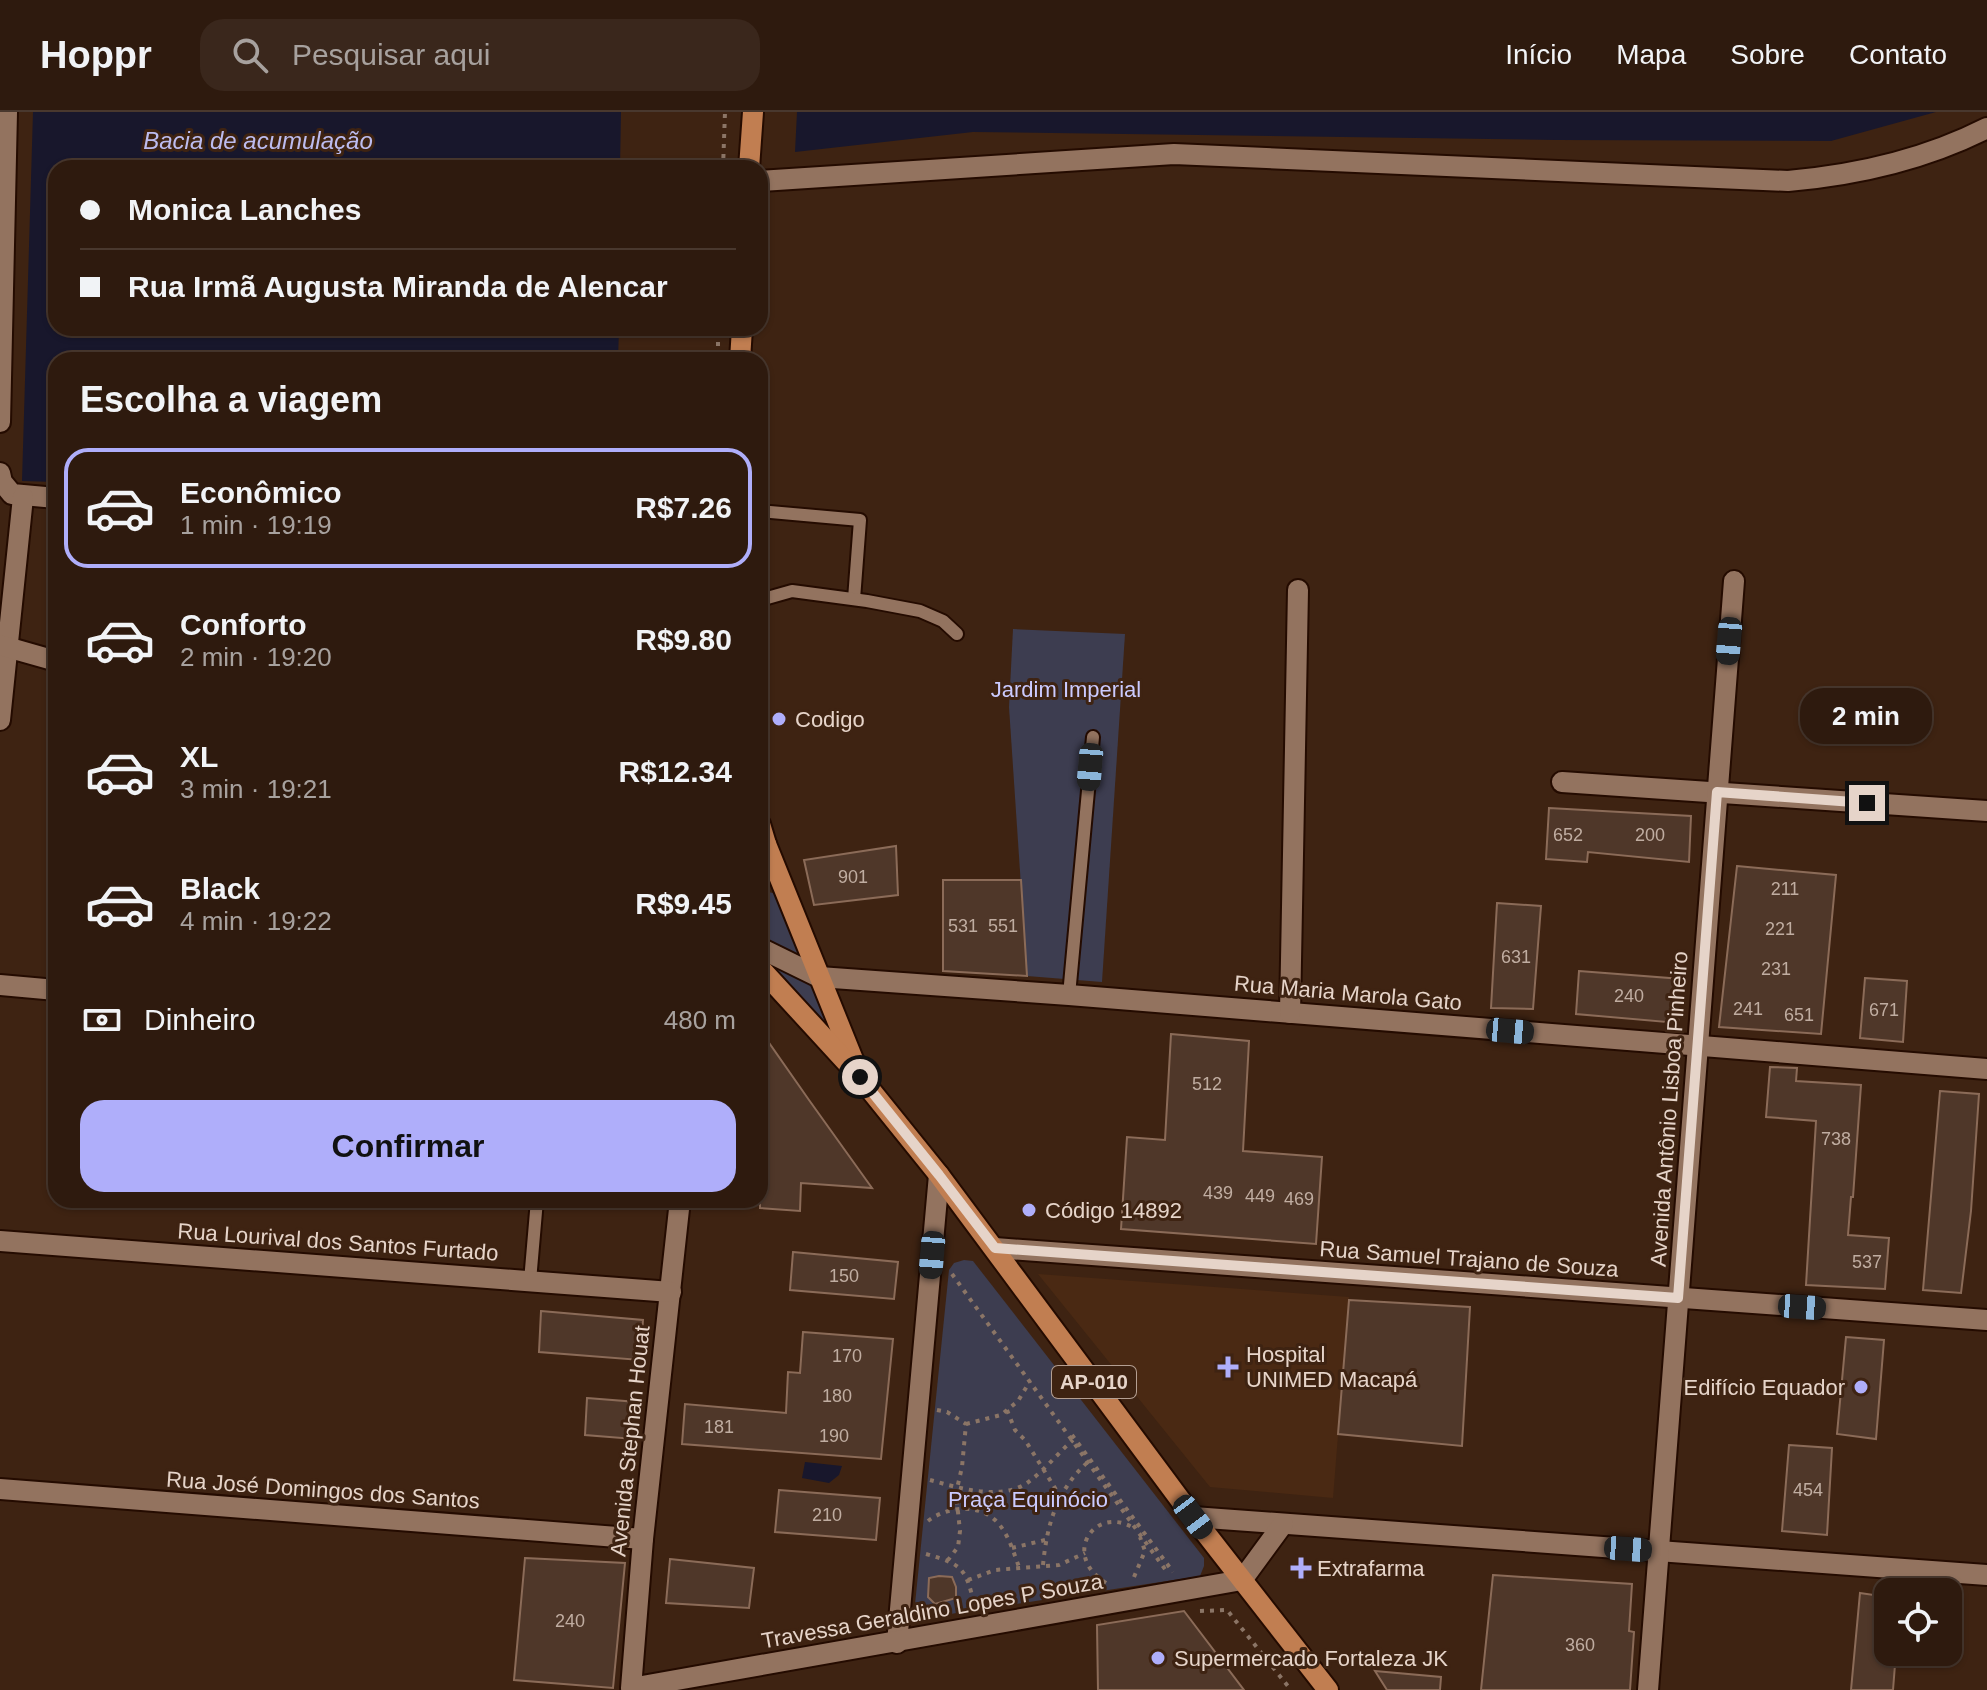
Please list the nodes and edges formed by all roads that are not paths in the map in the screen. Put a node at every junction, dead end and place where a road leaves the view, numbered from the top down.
1 (7, 112) edge
2 (753, 112) edge
3 (1987, 128) edge
4 (750, 160) edge
5 (768, 180) edge
6 (0, 422) edge
7 (0, 473) edge
8 (23, 497) junction
9 (48, 498) edge
10 (768, 512) edge
11 (1734, 581) dead end
12 (1298, 590) dead end
13 (768, 598) edge
14 (854, 599) junction
15 (957, 634) dead end
16 (3, 646) edge
17 (48, 659) edge
18 (0, 720) edge
19 (1093, 737) dead end
20 (1562, 782) dead end
21 (1717, 792) junction
22 (1987, 811) edge
23 (768, 849) edge
24 (768, 952) edge
25 (768, 977) edge
26 (819, 977) junction
27 (0, 985) edge
28 (48, 989) edge
29 (1069, 995) junction
30 (1290, 1013) junction
31 (1698, 1046) junction
32 (1987, 1069) edge
33 (860, 1077) junction
34 (939, 1175) junction
35 (536, 1208) edge
36 (679, 1208) edge
37 (0, 1241) edge
38 (995, 1248) junction
39 (530, 1281) junction
40 (671, 1292) junction
41 (1678, 1298) junction
42 (1987, 1320) edge
43 (0, 1489) edge
44 (1193, 1517) junction
45 (1283, 1524) junction
46 (643, 1539) junction
47 (1659, 1551) junction
48 (1987, 1575) edge
49 (1242, 1580) junction
50 (897, 1643) junction
51 (1319, 1685) edge
52 (631, 1688) edge
53 (1648, 1690) edge

1 - 6 street
2 - 4 main road
3 - 5 street
7 - 8 street
8 - 9 street
8 - 16 street
10 - 14 lane
11 - 21 street, Avenida Antônio Lisboa Pinheiro
12 - 30 street
13 - 14 lane
14 - 15 lane
16 - 17 street
16 - 18 street
19 - 29 lane
20 - 21 street
21 - 22 street
21 - 31 street, Avenida Antônio Lisboa Pinheiro
23 - 26 main road, AP-010
24 - 26 street, Rua Maria Marola Gato
25 - 33 main road, AP-010
26 - 29 street, Rua Maria Marola Gato
26 - 33 main road, AP-010
27 - 28 street
29 - 30 street, Rua Maria Marola Gato
30 - 31 street, Rua Maria Marola Gato
31 - 32 street, Rua Maria Marola Gato
31 - 41 street, Avenida Antônio Lisboa Pinheiro
33 - 34 main road, AP-010
34 - 38 main road, AP-010
34 - 50 street
35 - 39 lane
36 - 40 street, Avenida Stephan Houat
37 - 39 street, Rua Lourival dos Santos Furtado
38 - 41 street, Rua Samuel Trajano de Souza
38 - 44 main road, AP-010
39 - 40 street, Rua Lourival dos Santos Furtado
40 - 46 street, Avenida Stephan Houat
41 - 42 street, Rua Samuel Trajano de Souza
41 - 47 street, Avenida Antônio Lisboa Pinheiro
43 - 46 street, Rua José Domingos dos Santos
44 - 45 street
44 - 49 main road, AP-010
45 - 47 street
45 - 49 street
46 - 52 street, Avenida Stephan Houat
47 - 48 street
47 - 53 street, Avenida Antônio Lisboa Pinheiro
49 - 50 street, Travessa Geraldino Lopes P Souza
49 - 51 main road, AP-010
50 - 52 street, Travessa Geraldino Lopes P Souza

